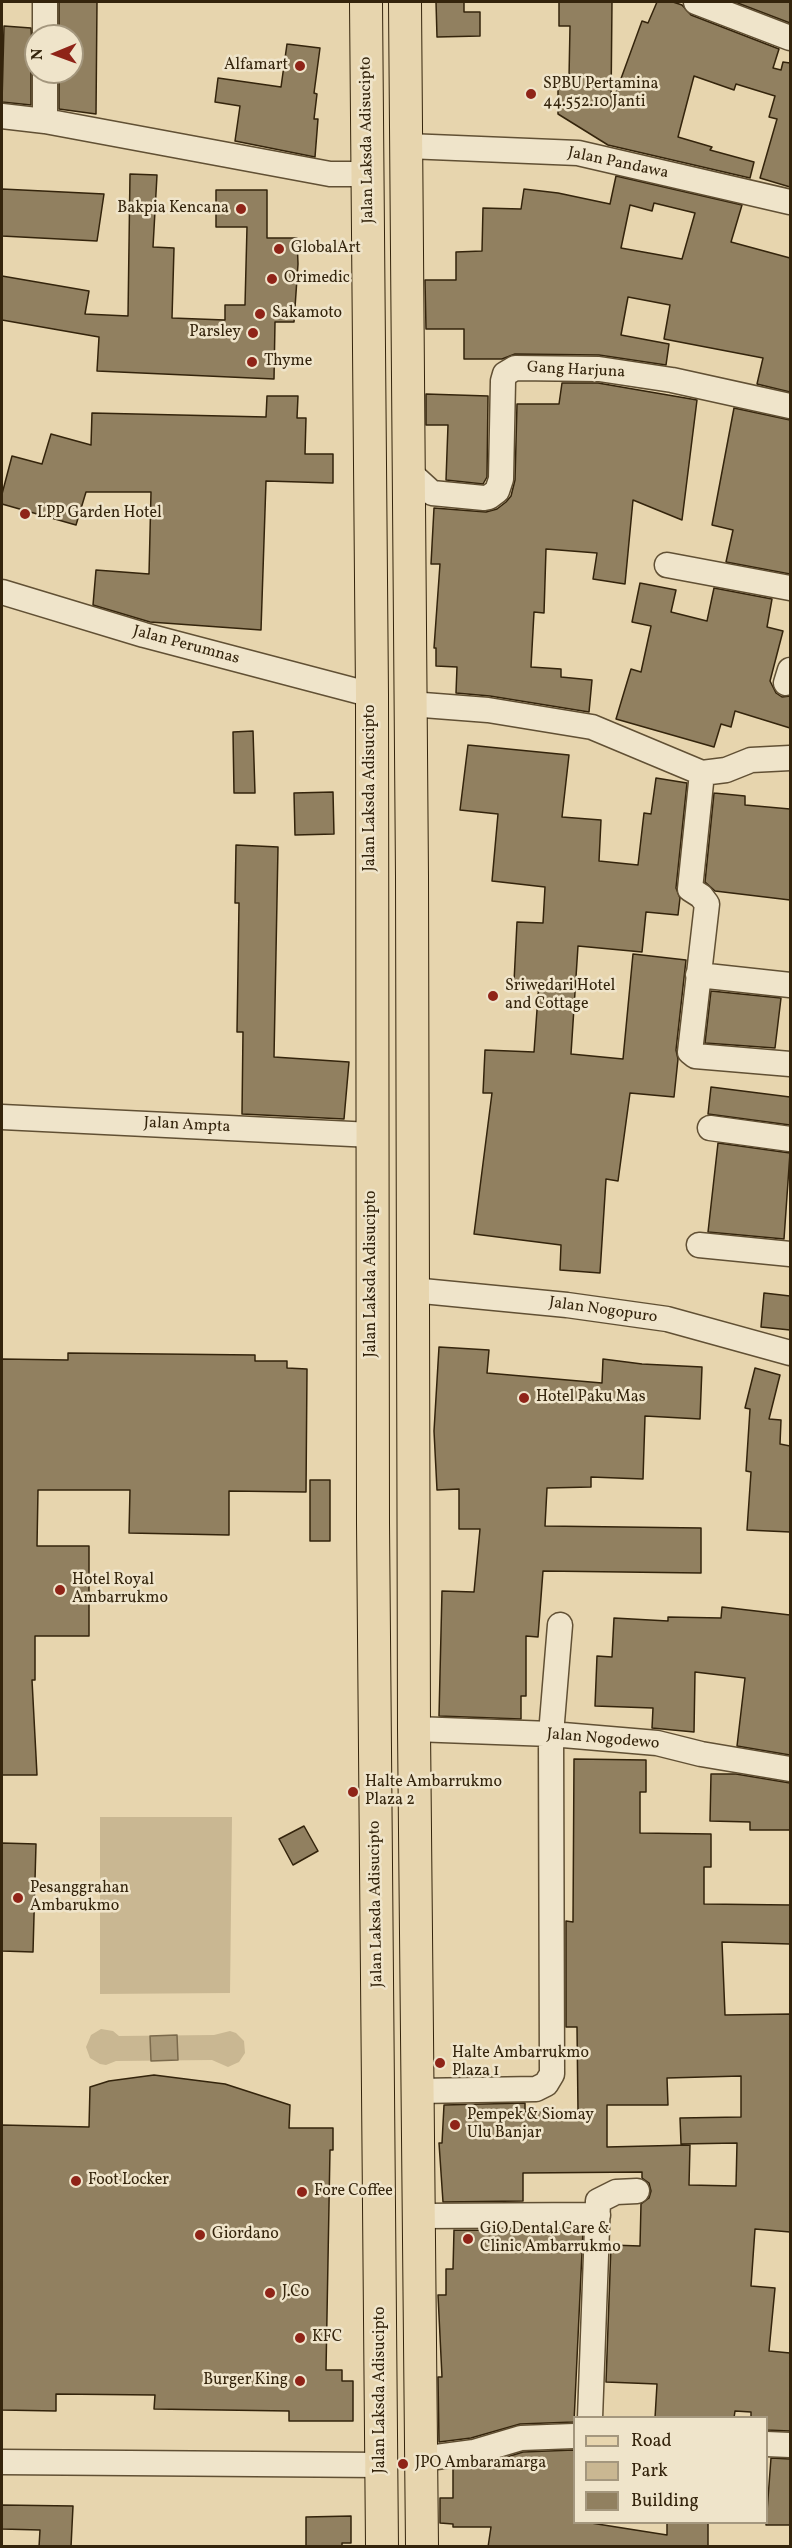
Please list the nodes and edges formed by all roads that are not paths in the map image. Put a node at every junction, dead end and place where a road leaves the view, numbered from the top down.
1 (45, 2) edge
2 (366, 2) edge
3 (405, 2) edge
4 (696, 2) edge
5 (45, 24) edge
6 (790, 38) edge
7 (45, 84) edge
8 (2, 116) edge
9 (45, 121) junction
10 (407, 146) junction
11 (368, 174) junction
12 (790, 202) edge
13 (790, 406) edge
14 (409, 472) junction
15 (667, 565) dead end
16 (790, 588) edge
17 (2, 592) edge
18 (372, 695) junction
19 (410, 704) junction
20 (790, 758) edge
21 (702, 773) junction
22 (698, 975) junction
23 (790, 985) edge
24 (790, 1064) edge
25 (2, 1117) edge
26 (710, 1128) dead end
27 (372, 1135) junction
28 (790, 1139) edge
29 (699, 1245) dead end
30 (790, 1254) edge
31 (412, 1290) junction
32 (790, 1353) edge
33 (560, 1625) dead end
34 (414, 1729) junction
35 (551, 1734) junction
36 (790, 1769) edge
37 (418, 2091) junction
38 (637, 2191) dead end
39 (598, 2215) junction
40 (420, 2216) junction
41 (590, 2416) edge
42 (573, 2436) edge
43 (768, 2444) edge
44 (790, 2445) edge
45 (421, 2459) junction
46 (2, 2462) edge
47 (381, 2465) junction
48 (382, 2547) edge
49 (422, 2547) edge

1 - 5 street
2 - 11 main road, Jalan Laksda Adisucipto
3 - 10 main road
4 - 6 street
7 - 9 street
8 - 9 street
9 - 11 street
10 - 12 street, Jalan Pandawa
10 - 14 main road
11 - 18 main road, Jalan Laksda Adisucipto
13 - 14 street, Gang Harjuna
14 - 19 main road
15 - 16 street
17 - 18 street, Jalan Perumnas
18 - 27 main road, Jalan Laksda Adisucipto
19 - 21 street
19 - 31 main road
20 - 21 street
21 - 22 street
22 - 23 street
22 - 24 street
25 - 27 street, Jalan Ampta
26 - 28 street
27 - 47 main road, Jalan Laksda Adisucipto
29 - 30 street
31 - 32 street, Jalan Nogopuro
31 - 34 main road
33 - 35 street
34 - 35 street, Jalan Nogodewo
34 - 37 main road
35 - 36 street, Jalan Nogodewo
35 - 37 street
37 - 40 main road
38 - 39 street
39 - 40 street
39 - 41 street
40 - 45 main road
42 - 45 street
43 - 44 street
45 - 49 main road
46 - 47 street
47 - 48 main road, Jalan Laksda Adisucipto

